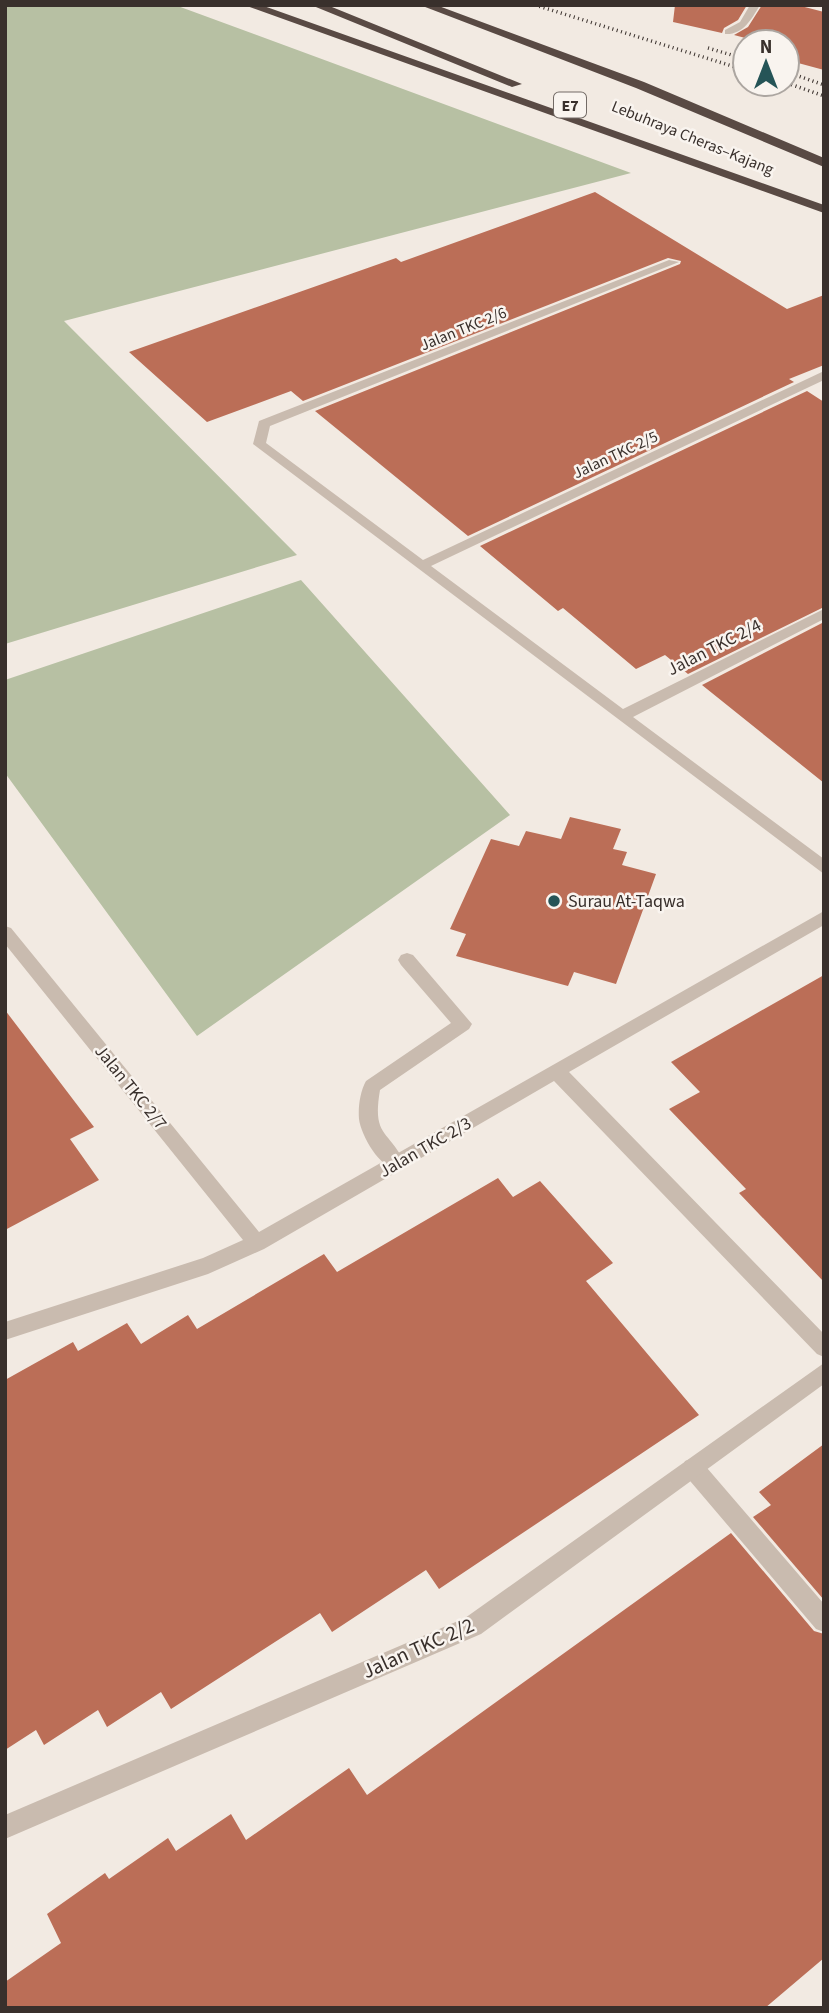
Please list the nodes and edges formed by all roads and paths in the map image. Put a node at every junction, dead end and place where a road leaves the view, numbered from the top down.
1 (249, 5) edge
2 (316, 5) edge
3 (425, 5) edge
4 (755, 5) edge
5 (728, 32) dead end
6 (524, 87) dead end
7 (551, 97) dead end
8 (824, 163) edge
9 (824, 207) edge
10 (673, 262) dead end
11 (824, 375) edge
12 (421, 566) junction
13 (824, 613) edge
14 (622, 716) junction
15 (824, 868) edge
16 (824, 917) edge
17 (5, 932) edge
18 (407, 960) dead end
19 (556, 1071) junction
20 (396, 1163) junction
21 (257, 1242) junction
22 (5, 1331) edge
23 (824, 1348) edge
24 (824, 1372) edge
25 (692, 1468) junction
26 (824, 1621) edge
27 (5, 1827) edge

1 - 9 highway
2 - 6 highway
3 - 8 highway, Lebuhraya Cheras–Kajang / E7
4 - 5 street
7 - 9 highway, Lebuhraya Cheras–Kajang / E7
10 - 12 street, Jalan TKC 2/6
11 - 12 street, Jalan TKC 2/5
12 - 14 street
13 - 14 street, Jalan TKC 2/4
14 - 15 street
16 - 19 street, Jalan TKC 2/3
17 - 21 street, Jalan TKC 2/7
18 - 20 street
19 - 20 street, Jalan TKC 2/3
19 - 23 street
20 - 21 street, Jalan TKC 2/3
21 - 22 street, Jalan TKC 2/3
24 - 25 street, Jalan TKC 2/2
25 - 26 street
25 - 27 street, Jalan TKC 2/2

